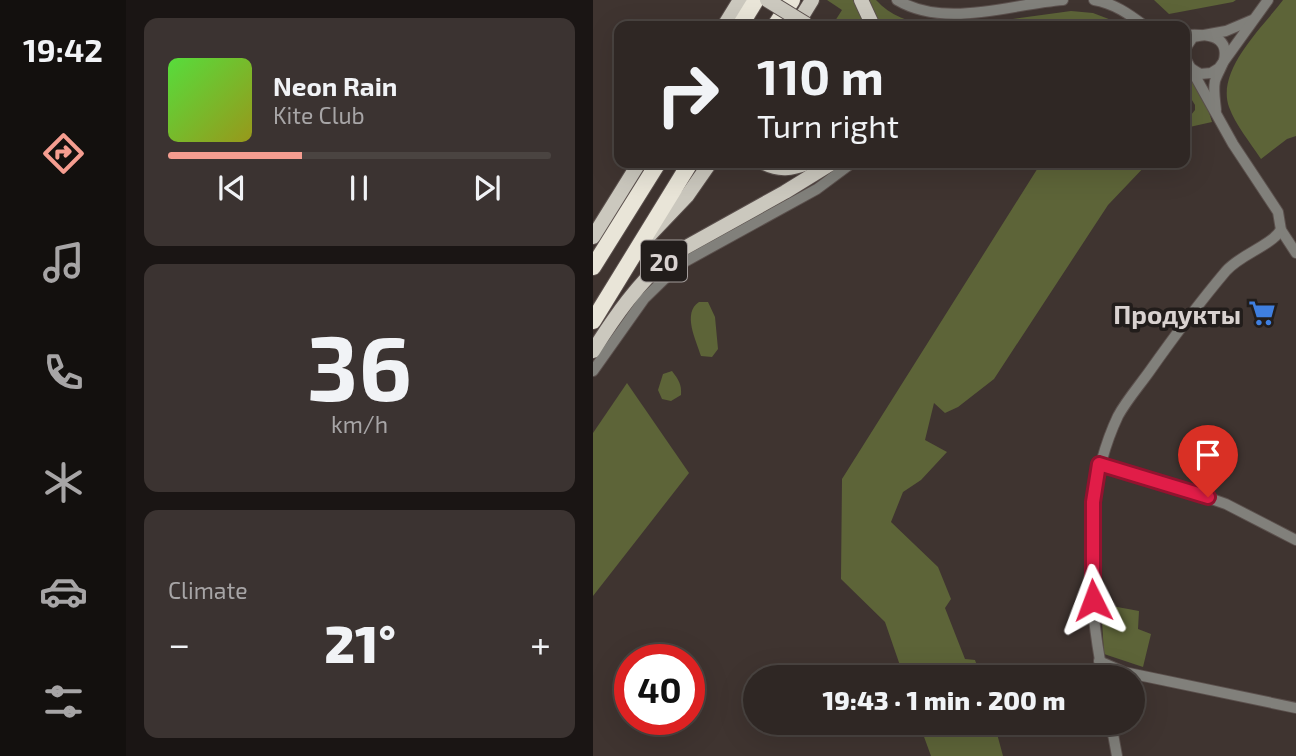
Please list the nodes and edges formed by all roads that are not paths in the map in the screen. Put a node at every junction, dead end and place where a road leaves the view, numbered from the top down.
1 (740, 0) edge
2 (756, 0) edge
3 (767, 0) edge
4 (792, 0) edge
5 (812, 0) edge
6 (861, 0) edge
7 (897, 0) edge
8 (1063, 0) edge
9 (1095, 0) edge
10 (1268, 1) edge
11 (1259, 14) junction
12 (727, 21) edge
13 (743, 21) edge
14 (778, 21) edge
15 (797, 21) edge
16 (806, 21) edge
17 (871, 21) edge
18 (1138, 21) edge
19 (1204, 34) junction
20 (1190, 35) edge
21 (1190, 42) edge
22 (1223, 63) junction
23 (1190, 67) edge
24 (1190, 71) edge
25 (1216, 116) junction
26 (636, 168) edge
27 (655, 168) edge
28 (687, 168) edge
29 (706, 168) edge
30 (824, 168) edge
31 (846, 168) edge
32 (1281, 230) junction
33 (593, 237) edge
34 (639, 247) junction
35 (1296, 253) edge
36 (593, 267) edge
37 (593, 321) edge
38 (593, 351) edge
39 (593, 371) edge
40 (1099, 464) junction
41 (1296, 540) edge
42 (1099, 661) junction
43 (1100, 665) edge
44 (1296, 708) edge
45 (1113, 735) edge
46 (1117, 756) edge

1 - 12 main road
2 - 13 highway
3 - 15 main road, bridge
4 - 14 highway
5 - 16 main road
6 - 17 main road
7 - 8 street
9 - 18 street
10 - 11 street
11 - 19 street
11 - 22 street
19 - 20 street
19 - 21 street
19 - 22 street
22 - 23 street
22 - 25 street
24 - 25 street
25 - 32 street
26 - 33 main road
27 - 36 highway
28 - 34 highway
29 - 34 main road
30 - 38 main road, 20
31 - 39 street
32 - 35 street
32 - 40 street
34 - 37 highway
40 - 41 street
40 - 42 street
42 - 43 street
42 - 44 street
45 - 46 street

